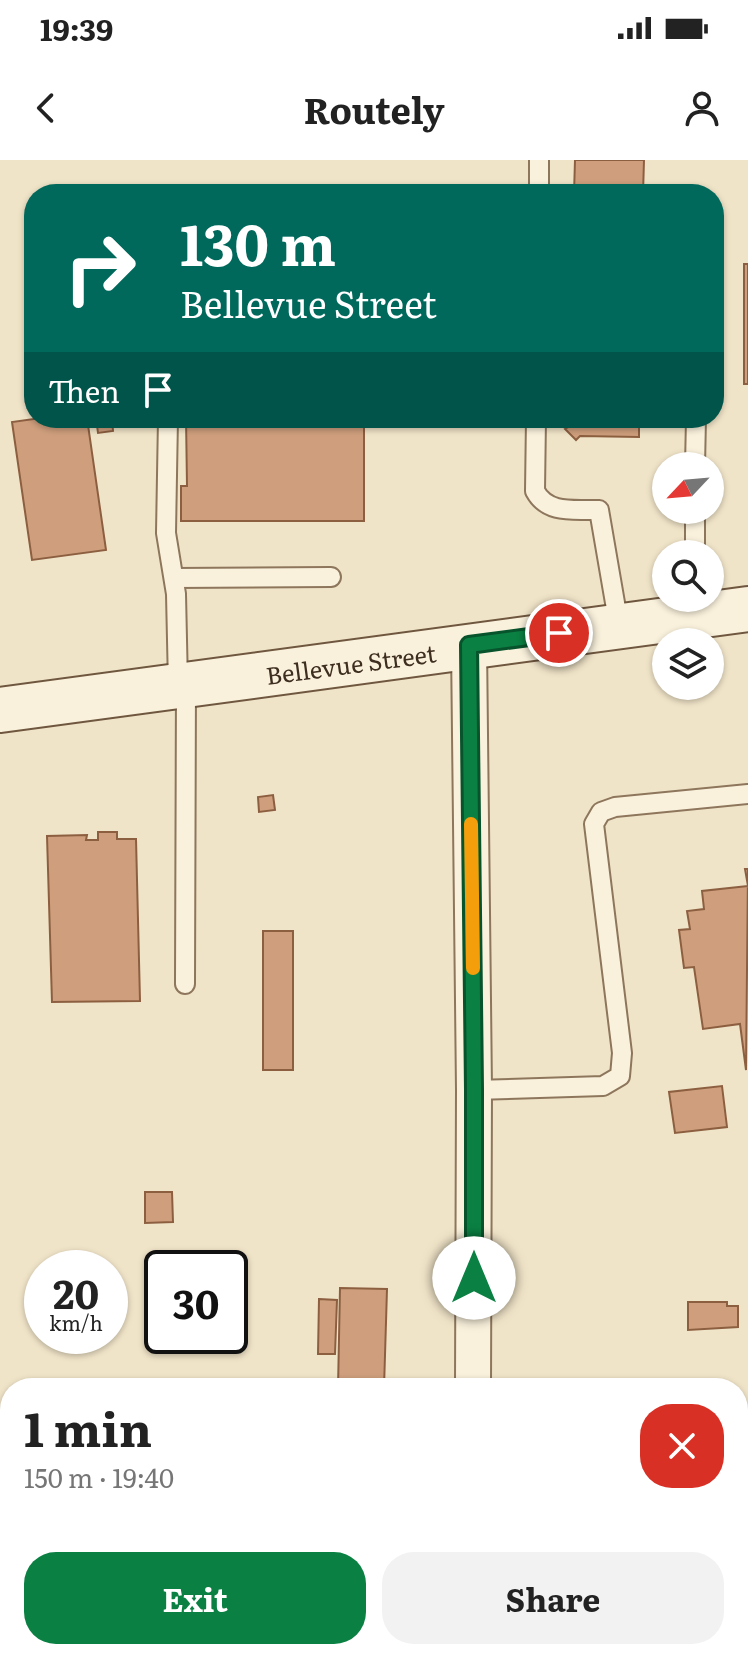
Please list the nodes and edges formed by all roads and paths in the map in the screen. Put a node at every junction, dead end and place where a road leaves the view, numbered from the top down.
1 (539, 160) edge
2 (539, 184) edge
3 (168, 428) edge
4 (536, 428) edge
5 (696, 428) edge
6 (695, 452) edge
7 (331, 577) dead end
8 (174, 578) junction
9 (724, 608) edge
10 (748, 609) edge
11 (675, 612) edge
12 (619, 626) junction
13 (469, 645) junction
14 (182, 684) junction
15 (0, 710) edge
16 (748, 794) edge
17 (185, 984) dead end
18 (474, 1090) junction
19 (473, 1378) edge

1 - 2 lane
3 - 8 lane
4 - 12 lane
5 - 6 lane
7 - 8 lane
8 - 14 lane
9 - 10 street, Bellevue Street
11 - 12 street, Bellevue Street
12 - 13 street, Bellevue Street
13 - 14 street, Bellevue Street
13 - 18 street
14 - 15 street, Bellevue Street
14 - 17 lane
16 - 18 lane
18 - 19 street

